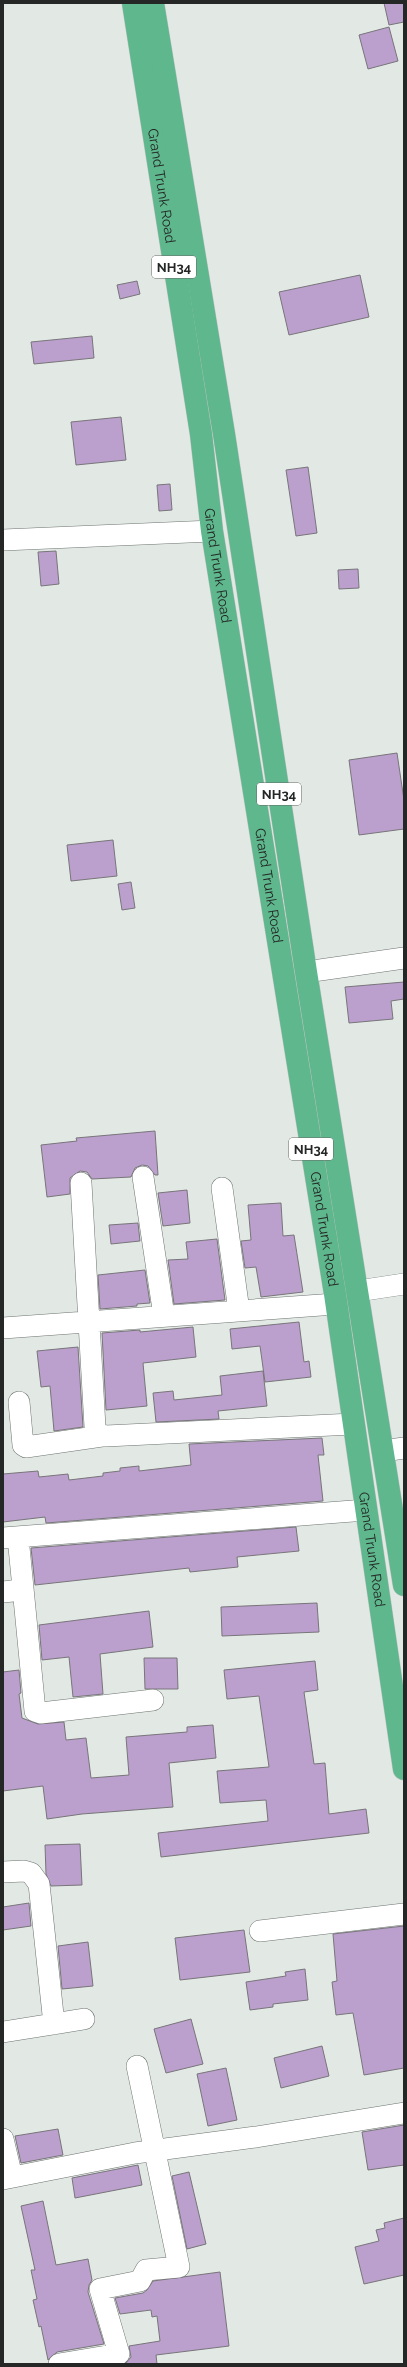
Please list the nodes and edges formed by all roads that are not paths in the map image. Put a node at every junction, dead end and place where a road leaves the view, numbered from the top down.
1 (133, 3) edge
2 (153, 3) edge
3 (212, 531) junction
4 (3, 540) edge
5 (404, 958) edge
6 (306, 972) junction
7 (143, 1177) dead end
8 (81, 1183) dead end
9 (222, 1188) dead end
10 (404, 1284) edge
11 (358, 1291) junction
12 (335, 1304) junction
13 (239, 1311) junction
14 (164, 1316) junction
15 (90, 1321) junction
16 (3, 1328) edge
17 (19, 1402) dead end
18 (353, 1424) junction
19 (102, 1436) junction
20 (404, 1448) edge
21 (383, 1450) junction
22 (366, 1510) junction
23 (10, 1538) edge
24 (404, 1585) edge
25 (13, 1591) edge
26 (153, 1700) dead end
27 (404, 1769) edge
28 (3, 1872) edge
29 (404, 1914) edge
30 (260, 1931) dead end
31 (84, 2019) dead end
32 (54, 2024) junction
33 (3, 2032) edge
34 (137, 2066) dead end
35 (404, 2113) edge
36 (3, 2139) edge
37 (154, 2150) junction
38 (7, 2178) edge
39 (59, 2364) edge

1 - 3 highway, Grand Trunk Road / NH34
2 - 6 highway, Grand Trunk Road / NH34
3 - 4 street
3 - 12 highway, Grand Trunk Road / NH34
5 - 6 street
6 - 11 highway, Grand Trunk Road / NH34
7 - 14 street
8 - 15 street
9 - 13 street
10 - 11 street
11 - 21 highway, Grand Trunk Road / NH34
12 - 13 street
12 - 18 highway, Grand Trunk Road / NH34
13 - 14 street
14 - 15 street
15 - 16 street
15 - 19 street
17 - 19 street
18 - 19 street
18 - 22 highway, Grand Trunk Road / NH34
20 - 21 street
21 - 24 highway, Grand Trunk Road / NH34
22 - 23 street
22 - 27 highway, Grand Trunk Road / NH34
23 - 25 street
25 - 26 street
28 - 32 street
29 - 30 street
31 - 32 street
32 - 33 street
34 - 37 street
35 - 37 street
36 - 38 street
37 - 38 street
37 - 39 street

